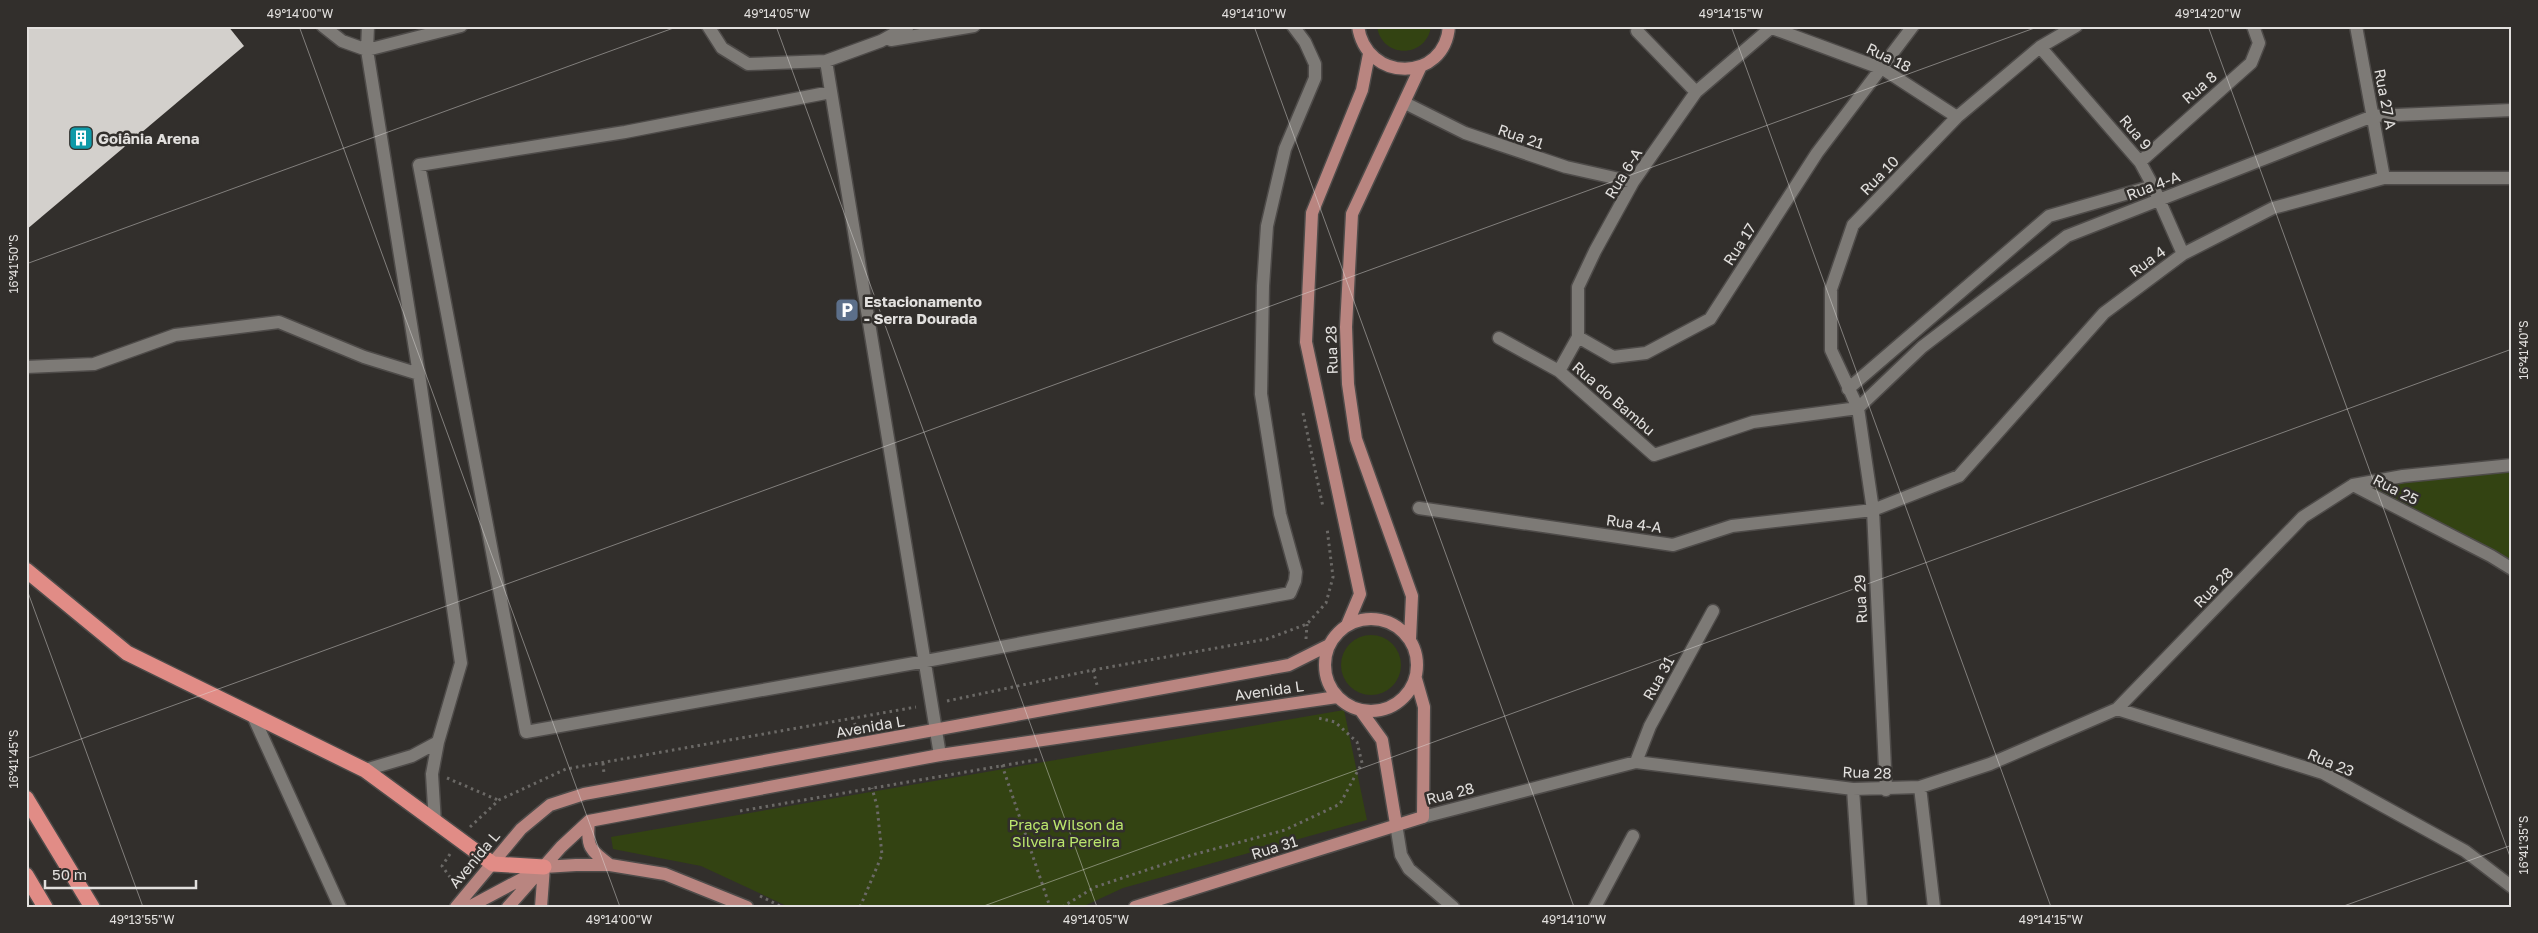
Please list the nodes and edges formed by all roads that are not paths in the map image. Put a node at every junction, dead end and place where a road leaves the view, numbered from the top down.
1 (323, 26) edge
2 (368, 26) edge
3 (461, 26) edge
4 (708, 26) edge
5 (908, 26) edge
6 (974, 26) edge
7 (1293, 26) edge
8 (1449, 26) edge
9 (1913, 26) edge
10 (2076, 26) edge
11 (2253, 26) edge
12 (2356, 26) edge
13 (1357, 27) edge
14 (1772, 27) edge
15 (1637, 31) dead end
16 (881, 41) junction
17 (2040, 46) junction
18 (367, 50) junction
19 (1368, 54) junction
20 (826, 61) junction
21 (1421, 66) junction
22 (1882, 69) junction
23 (831, 92) junction
24 (1696, 92) junction
25 (1405, 103) junction
26 (2512, 110) edge
27 (2373, 116) junction
28 (1957, 117) junction
29 (2140, 162) junction
30 (2384, 178) junction
31 (2512, 178) edge
32 (1633, 182) junction
33 (2153, 186) junction
34 (2158, 200) junction
35 (2183, 254) junction
36 (1578, 337) junction
37 (1499, 338) dead end
38 (26, 366) edge
39 (1559, 371) junction
40 (419, 374) junction
41 (1848, 389) junction
42 (1858, 408) junction
43 (2512, 466) edge
44 (2353, 486) junction
45 (1419, 508) dead end
46 (1872, 510) junction
47 (2512, 569) edge
48 (26, 570) edge
49 (1713, 611) dead end
50 (1347, 625) junction
51 (1410, 639) junction
52 (1329, 645) junction
53 (926, 661) junction
54 (1416, 679) junction
55 (1337, 697) junction
56 (2117, 708) junction
57 (1361, 711) junction
58 (253, 716) junction
59 (936, 731) junction
60 (438, 742) junction
61 (940, 756) junction
62 (1636, 762) junction
63 (365, 770) junction
64 (1920, 787) junction
65 (1853, 789) junction
66 (1886, 790) junction
67 (26, 798) edge
68 (1423, 817) junction
69 (589, 821) junction
70 (435, 823) junction
71 (1396, 824) junction
72 (1632, 836) dead end
73 (493, 864) junction
74 (610, 866) junction
75 (544, 867) junction
76 (26, 875) edge
77 (2512, 887) edge
78 (466, 901) edge
79 (45, 907) edge
80 (92, 907) edge
81 (340, 907) edge
82 (456, 907) edge
83 (508, 907) edge
84 (541, 907) edge
85 (748, 907) edge
86 (1135, 907) edge
87 (1454, 907) edge
88 (1595, 907) edge
89 (1861, 907) edge
90 (1934, 907) edge

1 - 18 street
2 - 18 street
3 - 18 street
4 - 20 street
5 - 16 street
6 - 16 street
7 - 53 street
8 - 21 main road
9 - 22 street, Rua 17
10 - 17 street, Rua 10
11 - 29 street, Rua 8
12 - 27 street, Rua 27 A
13 - 19 main road
14 - 22 street, Rua 18
14 - 24 street, Rua 6-A
15 - 24 street
16 - 20 street
17 - 28 street, Rua 10
17 - 29 street, Rua 9
18 - 40 street
19 - 21 main road
19 - 50 main road, Rua 28
20 - 23 street
21 - 25 main road, Rua 28
22 - 28 street, Rua 18
22 - 36 street, Rua 17
23 - 53 street
23 - 53 street
24 - 32 street, Rua 6-A
25 - 32 street, Rua 21
25 - 51 main road, Rua 28
26 - 27 street, Rua 4-A
27 - 30 street, Rua 27 A
27 - 34 street, Rua 4-A
28 - 41 street, Rua 10
29 - 33 street, Rua 9
30 - 31 street, Rua 4
30 - 35 street, Rua 4
32 - 36 street, Rua 6-A
33 - 34 street, Rua 9
33 - 41 street, Rua 4-A
34 - 35 street, Rua 9
34 - 42 street, Rua 4-A
35 - 46 street, Rua 4
36 - 39 street, Rua 6-A
37 - 39 street, Rua do Bambu
38 - 40 street
39 - 42 street, Rua do Bambu
40 - 60 street
41 - 42 street, Rua 10
42 - 46 street, Rua 29
43 - 44 street, Rua 25
44 - 47 street, Rua 25
44 - 56 street, Rua 28
45 - 46 street, Rua 4-A
46 - 66 street, Rua 29
48 - 58 highway
49 - 62 street, Rua 31
50 - 51 main road
50 - 52 main road
51 - 54 main road
52 - 55 main road
52 - 59 main road, Avenida L
53 - 59 street
54 - 57 main road
54 - 68 main road, Rua 28
55 - 57 main road
55 - 61 main road, Avenida L
56 - 64 street, Rua 28
56 - 77 street, Rua 23
57 - 71 main road
58 - 63 highway
58 - 81 street
59 - 61 street
59 - 73 main road, Avenida L
60 - 63 street
60 - 70 street
61 - 69 main road, Avenida L
62 - 65 street, Rua 28
62 - 68 street, Rua 28
63 - 70 highway
64 - 66 street, Rua 28
64 - 90 street
65 - 66 street, Rua 28
65 - 89 street
67 - 80 highway
68 - 71 main road, Rua 31
69 - 74 main road
69 - 75 main road
70 - 73 highway
71 - 86 main road, Rua 31
71 - 87 street
72 - 88 street
73 - 75 highway
73 - 78 main road, Avenida L
74 - 75 main road
74 - 85 main road
75 - 78 main road
75 - 83 main road
75 - 84 main road
76 - 79 highway
78 - 82 main road, Avenida L

